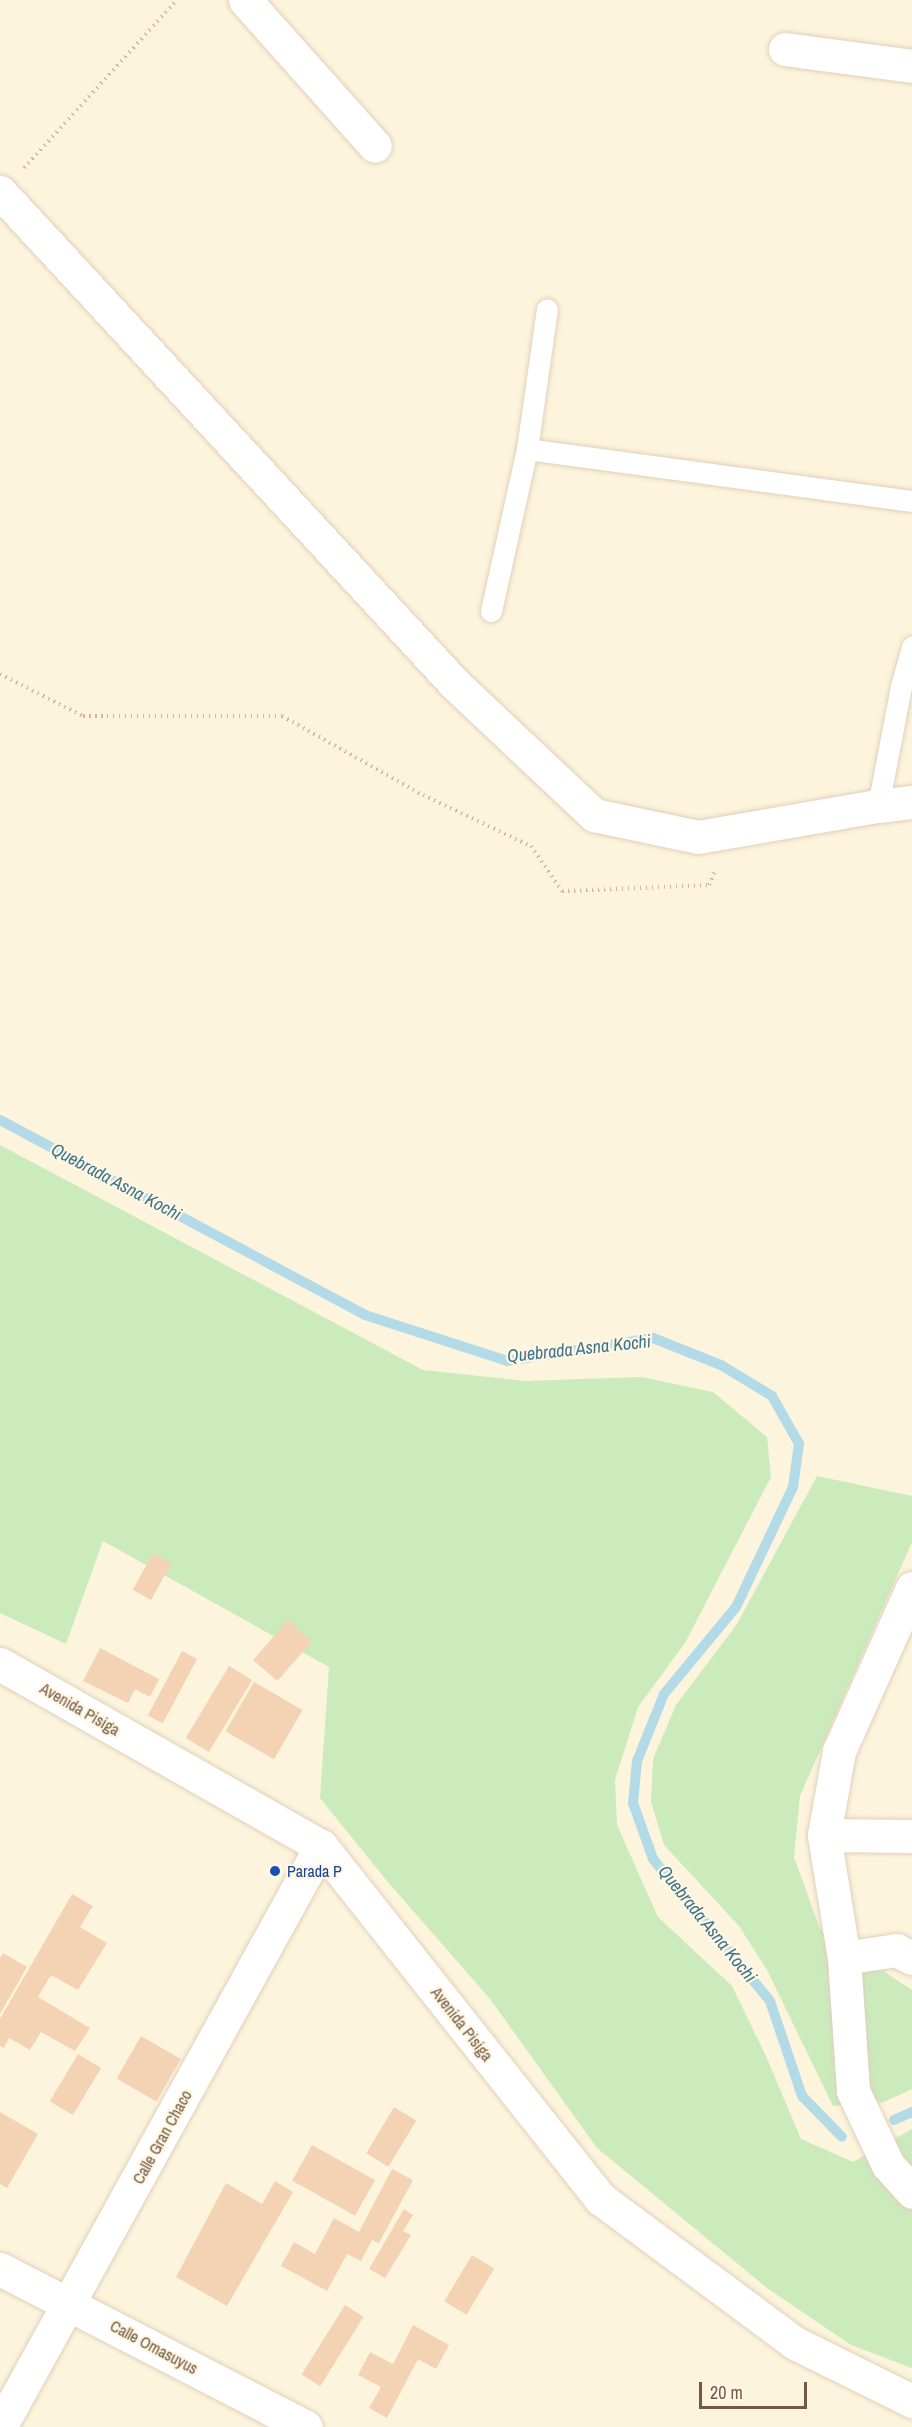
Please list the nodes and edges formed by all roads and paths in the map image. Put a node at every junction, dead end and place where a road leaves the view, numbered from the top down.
1 (177, 0) edge
2 (245, 0) edge
3 (785, 49) dead end
4 (912, 66) edge
5 (375, 146) dead end
6 (0, 193) edge
7 (547, 309) dead end
8 (527, 448) junction
9 (912, 501) edge
10 (490, 611) dead end
11 (912, 647) edge
12 (0, 674) edge
13 (912, 802) edge
14 (878, 806) junction
15 (730, 832) junction
16 (912, 1588) edge
17 (0, 1664) edge
18 (824, 1835) junction
19 (912, 1836) edge
20 (321, 1846) junction
21 (844, 1958) junction
22 (912, 1958) edge
23 (912, 2192) edge
24 (0, 2269) edge
25 (70, 2304) junction
26 (912, 2401) edge
27 (0, 2427) edge
28 (306, 2427) edge

1 - 6 path
2 - 5 street
3 - 4 street
6 - 15 street
7 - 8 lane
8 - 9 lane
8 - 10 lane
11 - 14 lane
12 - 15 path
13 - 14 street
14 - 15 street
16 - 18 street
17 - 20 street, Avenida Pisiga
18 - 19 street
18 - 21 street
20 - 25 street, Calle Gran Chaco
20 - 26 street, Avenida Pisiga
21 - 22 street
21 - 23 street
24 - 25 street, Calle Omasuyus
25 - 27 street, Calle Gran Chaco
25 - 28 street, Calle Omasuyus

